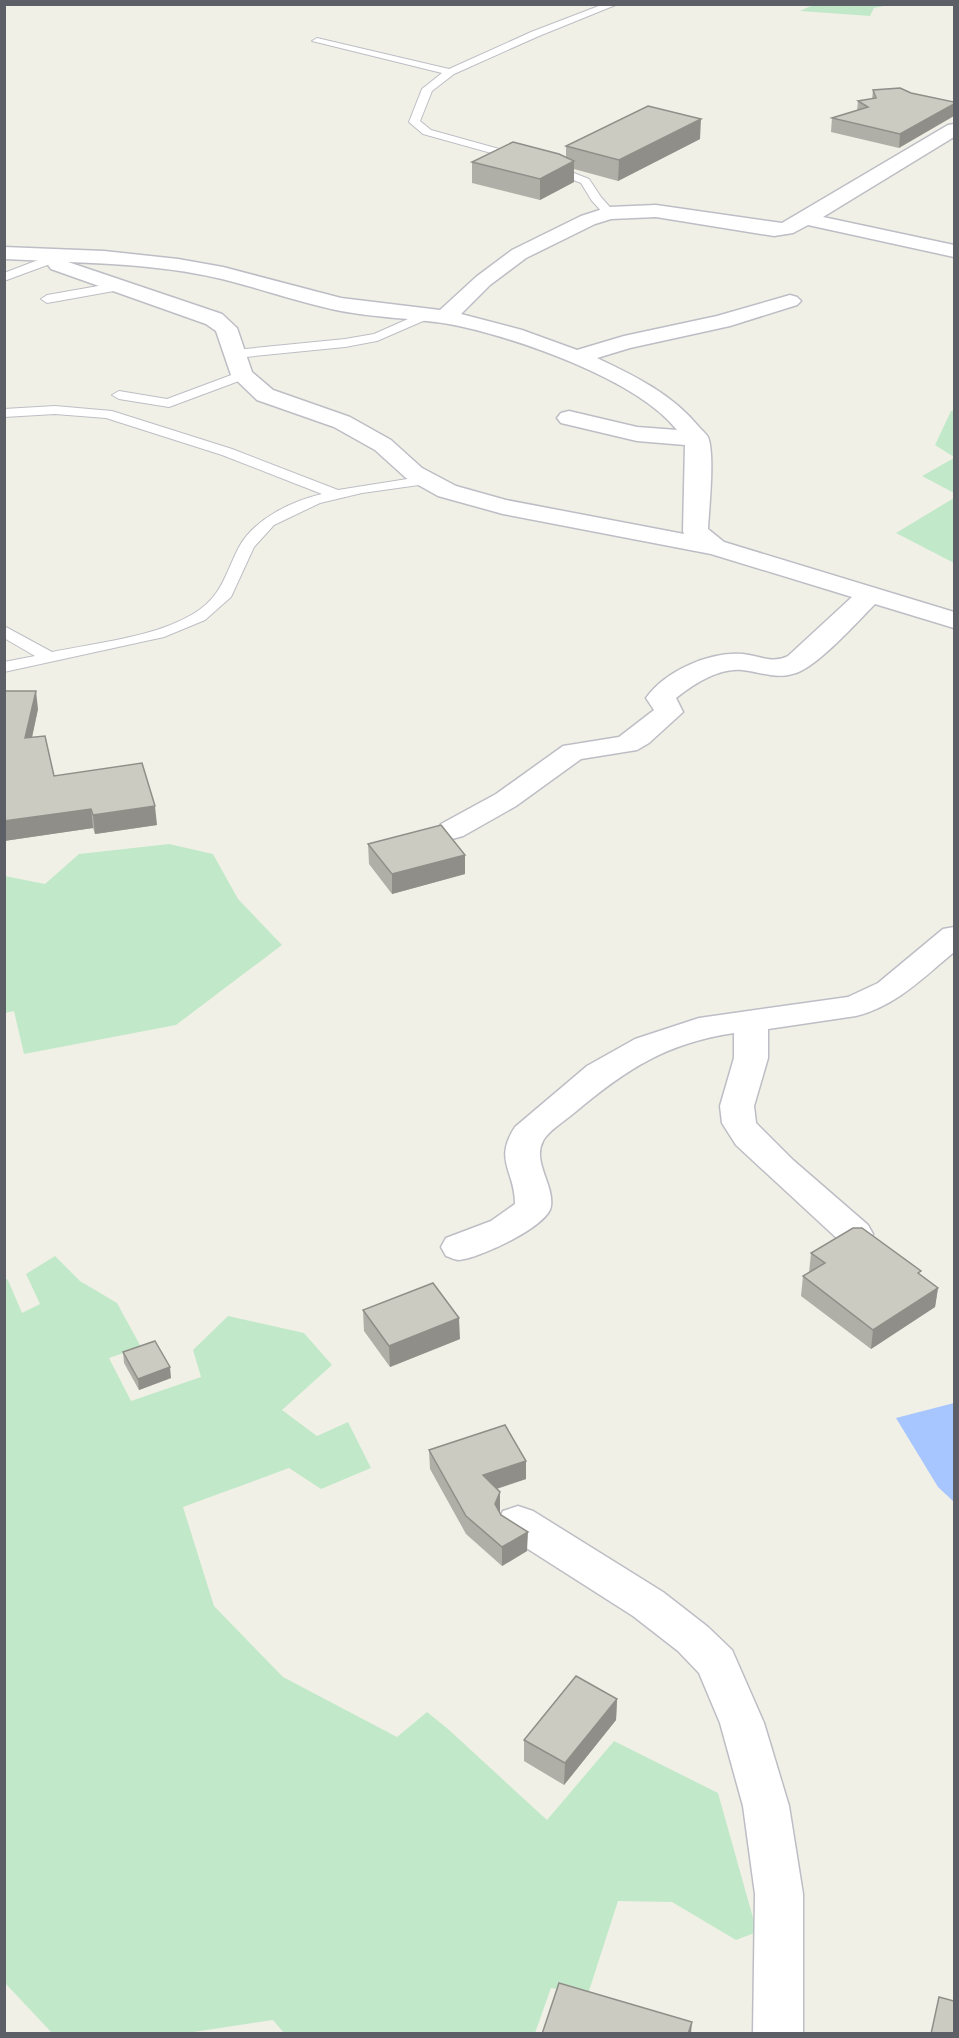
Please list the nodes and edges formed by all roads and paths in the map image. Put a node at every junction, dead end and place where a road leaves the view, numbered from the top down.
1 (614, 4) edge
2 (317, 41) dead end
3 (450, 72) junction
4 (954, 129) edge
5 (609, 213) junction
6 (806, 219) junction
7 (954, 251) edge
8 (14, 253) edge
9 (46, 261) junction
10 (4, 277) edge
11 (122, 286) junction
12 (47, 299) dead end
13 (790, 301) dead end
14 (435, 316) junction
15 (575, 358) junction
16 (239, 365) junction
17 (119, 395) dead end
18 (4, 413) edge
19 (569, 418) dead end
20 (697, 439) junction
21 (426, 480) junction
22 (337, 495) junction
23 (715, 547) junction
24 (870, 595) junction
25 (954, 620) edge
26 (4, 631) edge
27 (58, 656) junction
28 (4, 667) edge
29 (452, 830) dead end
30 (954, 936) edge
31 (751, 1021) junction
32 (855, 1234) edge
33 (459, 1246) dead end
34 (518, 1522) dead end
35 (778, 2034) edge

1 - 3 lane
2 - 3 lane
3 - 5 lane
4 - 6 street
5 - 6 street
5 - 14 street
6 - 7 street
8 - 9 street
8 - 14 street
9 - 10 lane
9 - 11 street
11 - 12 lane
11 - 16 street
13 - 15 street
14 - 15 street
14 - 16 lane
15 - 20 street
16 - 17 lane
16 - 21 street
18 - 22 lane
19 - 20 street
20 - 23 street
21 - 22 lane
21 - 23 street
22 - 27 lane
23 - 24 street
24 - 25 street
24 - 29 street
26 - 27 lane
27 - 28 lane
30 - 31 street
31 - 32 street
31 - 33 street
34 - 35 street

